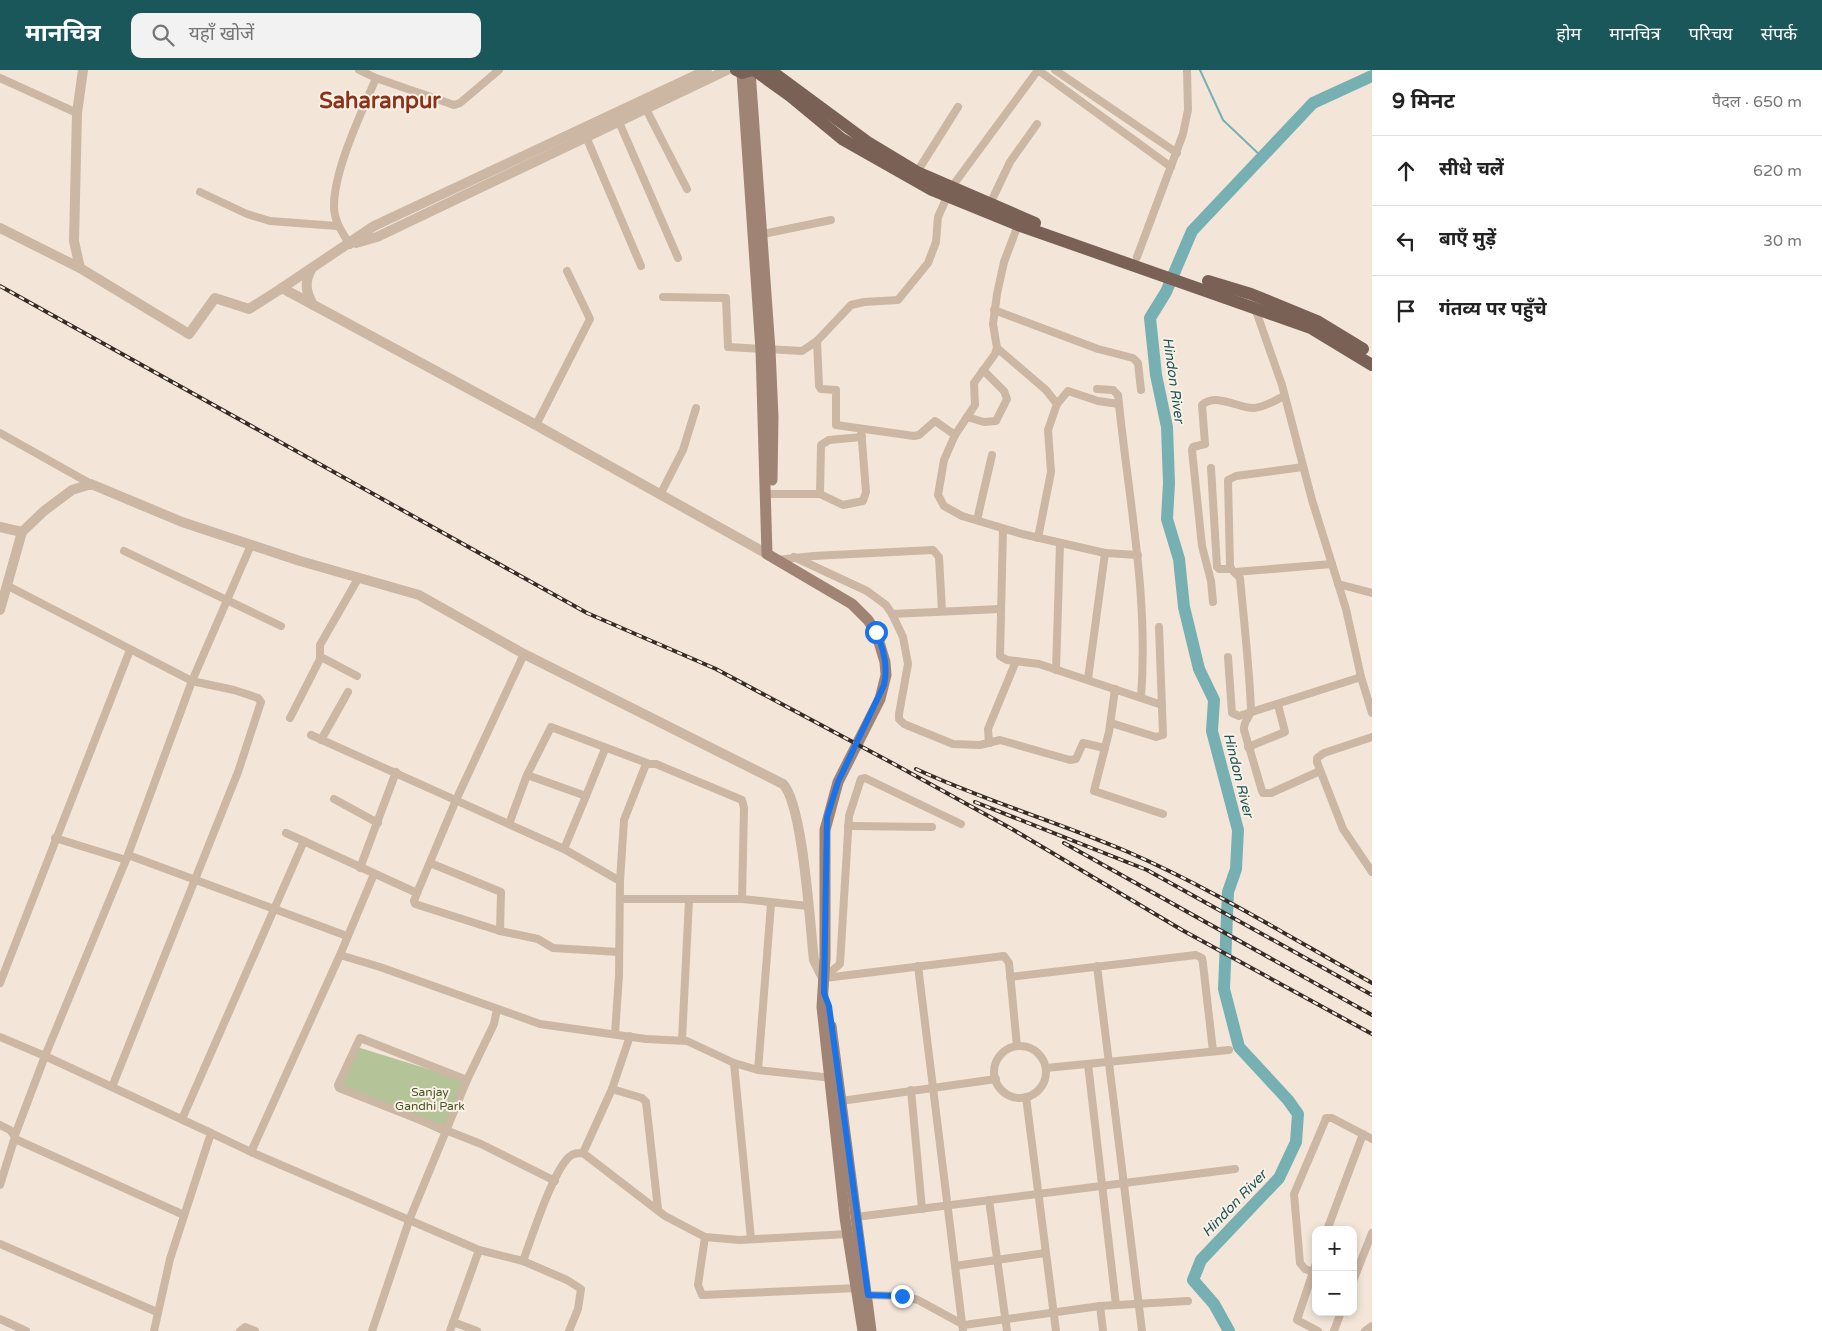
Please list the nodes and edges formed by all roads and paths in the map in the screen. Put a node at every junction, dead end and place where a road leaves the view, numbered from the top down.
1 (83, 70) edge
2 (359, 70) edge
3 (499, 70) edge
4 (707, 70) edge
5 (727, 70) edge
6 (770, 70) edge
7 (1038, 70) edge
8 (1055, 70) edge
9 (1187, 70) edge
10 (747, 71) edge
11 (0, 78) edge
12 (376, 78) junction
13 (958, 107) dead end
14 (646, 109) junction
15 (77, 112) junction
16 (620, 122) junction
17 (1037, 124) dead end
18 (587, 139) junction
19 (1174, 160) junction
20 (917, 172) junction
21 (687, 189) dead end
22 (200, 192) dead end
23 (949, 192) junction
24 (990, 204) junction
25 (831, 220) dead end
26 (1018, 225) junction
27 (337, 226) junction
28 (0, 228) edge
29 (1046, 230) junction
30 (763, 234) junction
31 (350, 244) junction
32 (678, 258) dead end
33 (1138, 260) junction
34 (641, 266) dead end
35 (80, 268) junction
36 (311, 270) junction
37 (567, 271) dead end
38 (282, 288) junction
39 (664, 297) dead end
40 (1252, 300) junction
41 (313, 305) junction
42 (994, 310) junction
43 (1276, 310) junction
44 (818, 341) junction
45 (997, 348) junction
46 (766, 350) junction
47 (1372, 355) edge
48 (1372, 365) edge
49 (983, 370) junction
50 (1097, 389) dead end
51 (1141, 390) dead end
52 (1284, 396) junction
53 (1057, 404) junction
54 (1119, 404) junction
55 (696, 408) dead end
56 (967, 417) junction
57 (536, 425) junction
58 (0, 433) edge
59 (861, 433) junction
60 (955, 435) junction
61 (992, 455) dead end
62 (1303, 467) junction
63 (1211, 468) dead end
64 (91, 484) junction
65 (772, 494) junction
66 (820, 494) junction
67 (660, 495) junction
68 (977, 520) junction
69 (0, 527) edge
70 (767, 529) junction
71 (1003, 529) junction
72 (22, 532) junction
73 (1038, 538) junction
74 (1060, 544) junction
75 (251, 545) junction
76 (124, 551) dead end
77 (1106, 553) junction
78 (1138, 555) junction
79 (781, 559) junction
80 (1332, 564) junction
81 (1233, 571) junction
82 (359, 577) junction
83 (1338, 584) junction
84 (8, 586) junction
85 (1372, 593) edge
86 (226, 599) junction
87 (1213, 602) dead end
88 (1000, 609) junction
89 (0, 610) edge
90 (942, 612) junction
91 (892, 614) junction
92 (281, 626) dead end
93 (1159, 627) dead end
94 (130, 650) junction
95 (524, 654) junction
96 (321, 657) junction
97 (1228, 657) dead end
98 (1016, 661) junction
99 (1056, 670) junction
100 (357, 676) dead end
101 (1361, 677) junction
102 (192, 680) junction
103 (1088, 680) junction
104 (1115, 689) junction
105 (348, 692) dead end
106 (1141, 697) junction
107 (1162, 705) junction
108 (1278, 705) junction
109 (1251, 712) junction
110 (1372, 713) edge
111 (290, 718) dead end
112 (1110, 723) junction
113 (311, 736) dead end
114 (1372, 737) edge
115 (321, 740) junction
116 (989, 743) junction
117 (1105, 748) junction
118 (1248, 748) junction
119 (605, 749) junction
120 (647, 764) junction
121 (1320, 771) junction
122 (396, 772) junction
123 (527, 774) junction
124 (586, 796) junction
125 (334, 798) dead end
126 (456, 800) junction
127 (1163, 814) dead end
128 (378, 823) junction
129 (509, 824) junction
130 (961, 824) dead end
131 (848, 826) junction
132 (932, 826) dead end
133 (286, 833) dead end
134 (54, 838) junction
135 (304, 841) junction
136 (564, 849) junction
137 (127, 858) junction
138 (430, 863) junction
139 (360, 868) junction
140 (1372, 872) edge
141 (374, 874) junction
142 (196, 879) junction
143 (620, 881) junction
144 (417, 893) junction
145 (621, 899) junction
146 (742, 899) junction
147 (690, 900) junction
148 (771, 904) junction
149 (808, 906) junction
150 (273, 908) junction
151 (500, 932) junction
152 (347, 936) junction
153 (619, 952) junction
154 (340, 955) junction
155 (918, 966) junction
156 (1097, 966) junction
157 (1010, 977) junction
158 (823, 978) junction
159 (0, 982) edge
160 (497, 1009) junction
161 (615, 1034) junction
162 (630, 1036) junction
163 (0, 1037) edge
164 (682, 1040) junction
165 (1017, 1046) junction
166 (1229, 1050) dead end
167 (1213, 1052) junction
168 (45, 1056) junction
169 (1111, 1062) junction
170 (734, 1063) junction
171 (1088, 1064) junction
172 (1046, 1068) junction
173 (758, 1070) junction
174 (834, 1078) junction
175 (996, 1079) junction
176 (467, 1080) junction
177 (112, 1087) junction
178 (933, 1087) junction
179 (612, 1089) junction
180 (911, 1090) junction
181 (1026, 1097) junction
182 (841, 1101) junction
183 (182, 1119) junction
184 (0, 1126) edge
185 (211, 1133) junction
186 (447, 1133) junction
187 (1363, 1134) junction
188 (15, 1137) junction
189 (1372, 1139) edge
190 (251, 1152) junction
191 (0, 1153) edge
192 (583, 1153) junction
193 (9, 1156) junction
194 (1235, 1170) dead end
195 (1, 1181) edge
196 (555, 1181) junction
197 (1125, 1184) junction
198 (1102, 1187) junction
199 (1037, 1194) junction
200 (989, 1200) junction
201 (947, 1206) junction
202 (658, 1209) junction
203 (922, 1209) junction
204 (184, 1215) junction
205 (856, 1217) junction
206 (410, 1218) junction
207 (1329, 1226) edge
208 (1372, 1233) edge
209 (848, 1234) junction
210 (704, 1237) junction
211 (751, 1239) junction
212 (0, 1244) edge
213 (479, 1250) junction
214 (1045, 1253) junction
215 (1364, 1253) junction
216 (1372, 1259) edge
217 (998, 1260) junction
218 (522, 1262) junction
219 (955, 1266) junction
220 (1357, 1271) edge
221 (1312, 1272) edge
222 (1312, 1275) edge
223 (858, 1288) junction
224 (868, 1295) junction
225 (1188, 1301) dead end
226 (1139, 1303) junction
227 (1116, 1305) junction
228 (1100, 1306) junction
229 (157, 1312) junction
230 (1053, 1313) junction
231 (1340, 1316) edge
232 (0, 1319) edge
233 (1007, 1319) junction
234 (453, 1322) junction
235 (1372, 1326) edge
236 (964, 1328) edge
237 (26, 1331) edge
238 (154, 1331) edge
239 (240, 1331) edge
240 (255, 1331) edge
241 (372, 1331) edge
242 (450, 1331) edge
243 (477, 1331) edge
244 (569, 1331) edge
245 (863, 1331) edge
246 (871, 1331) edge
247 (1007, 1331) edge
248 (1056, 1331) edge
249 (1102, 1331) edge
250 (1142, 1331) edge
251 (1318, 1331) edge
252 (1334, 1331) edge
253 (1365, 1331) edge

1 - 15 street
2 - 12 street
3 - 12 street
4 - 31 street
5 - 14 street
6 - 20 main road
7 - 19 street
7 - 23 street
8 - 19 street
9 - 19 street
10 - 23 main road
10 - 30 main road
10 - 46 main road
11 - 15 street
12 - 27 street
13 - 20 street
14 - 16 street
14 - 21 street
15 - 35 street
16 - 18 street
16 - 32 street
17 - 24 street
18 - 31 street
18 - 34 street
19 - 33 street
20 - 23 main road
22 - 27 street
23 - 24 main road
23 - 26 main road
23 - 44 street
24 - 29 main road
25 - 30 street
26 - 29 main road
26 - 42 street
27 - 31 street
28 - 35 street
29 - 33 main road
30 - 46 main road
31 - 36 street
33 - 40 main road
35 - 38 street
36 - 38 street
36 - 41 street
37 - 57 street
38 - 41 street
39 - 46 street
40 - 43 main road
40 - 52 street
41 - 57 street
42 - 45 street
42 - 51 street
43 - 47 main road
43 - 48 main road
44 - 46 street
44 - 59 street
45 - 49 street
45 - 53 street
46 - 65 main road
46 - 70 main road
49 - 56 street
49 - 56 street
50 - 54 street
52 - 62 street
52 - 87 street
53 - 54 street
53 - 73 street
54 - 78 street
55 - 67 street
56 - 60 street
57 - 67 street
58 - 64 street
59 - 60 street
59 - 66 street
59 - 66 street
60 - 68 street
61 - 68 street
62 - 80 street
62 - 81 street
63 - 81 street
64 - 72 street
64 - 75 street
65 - 66 street
65 - 70 main road
67 - 79 street
68 - 71 street
69 - 72 street
70 - 79 main road
71 - 73 street
71 - 88 street
72 - 84 street
73 - 74 street
74 - 77 street
74 - 99 street
75 - 82 street
75 - 86 street
76 - 86 street
77 - 78 street
77 - 103 street
78 - 106 street
79 - 90 street
79 - 91 street
79 - 158 main road
80 - 81 street
80 - 83 street
81 - 109 street
82 - 95 street
82 - 96 street
83 - 85 street
83 - 101 street
84 - 89 street
84 - 94 street
86 - 92 street
86 - 102 street
88 - 90 street
88 - 98 street
90 - 91 street
91 - 116 street
93 - 107 street
94 - 102 street
94 - 134 street
95 - 126 street
95 - 149 street
96 - 100 street
96 - 111 street
97 - 109 street
98 - 99 street
98 - 116 street
99 - 103 street
101 - 108 street
101 - 110 street
102 - 137 street
102 - 142 street
103 - 104 street
104 - 106 street
104 - 112 street
105 - 115 street
106 - 107 street
107 - 112 street
108 - 109 street
108 - 118 street
109 - 118 street
112 - 117 street
113 - 115 street
114 - 121 street
115 - 122 street
116 - 117 street
117 - 127 street
118 - 121 street
119 - 120 street
119 - 123 street
119 - 124 street
120 - 143 street
120 - 146 street
121 - 140 street
122 - 126 street
122 - 128 street
123 - 124 street
123 - 129 street
124 - 136 street
125 - 128 street
126 - 129 street
126 - 138 street
128 - 139 street
129 - 136 street
130 - 131 street
131 - 132 street
131 - 158 street
133 - 135 street
134 - 137 street
134 - 159 street
135 - 139 street
135 - 150 street
136 - 143 street
137 - 142 street
137 - 168 street
138 - 144 street
138 - 151 street
139 - 141 street
141 - 144 street
141 - 152 street
142 - 150 street
142 - 177 street
143 - 145 street
144 - 151 street
145 - 147 street
145 - 153 street
146 - 147 street
146 - 148 street
147 - 164 street
148 - 149 street
148 - 173 street
149 - 158 street
150 - 152 street
150 - 183 street
151 - 153 street
152 - 154 street
153 - 161 street
154 - 160 street
154 - 190 street
155 - 157 street
155 - 158 street
155 - 178 street
156 - 157 street
156 - 167 street
156 - 169 street
157 - 165 street
158 - 174 main road
160 - 161 street
160 - 176 street
161 - 162 street
162 - 164 street
162 - 179 street
163 - 168 street
164 - 170 street
165 - 172 street
165 - 175 street
166 - 167 street
167 - 169 street
168 - 177 street
168 - 188 street
169 - 171 street
169 - 197 street
170 - 173 street
170 - 211 street
171 - 172 street
171 - 198 street
172 - 181 street
173 - 174 street
174 - 182 main road
174 - 209 main road
175 - 178 street
175 - 181 street
176 - 186 street
176 - 186 street
177 - 183 street
178 - 180 street
178 - 201 street
179 - 192 street
179 - 202 street
180 - 182 street
180 - 203 street
181 - 199 street
182 - 205 main road
183 - 185 street
184 - 188 street
185 - 190 street
185 - 204 street
186 - 196 street
186 - 206 street
187 - 189 street
187 - 207 street
187 - 221 street
188 - 193 street
188 - 204 street
190 - 206 street
191 - 193 street
192 - 196 street
192 - 202 street
193 - 195 street
194 - 197 street
196 - 218 street
197 - 198 street
197 - 226 street
198 - 199 street
198 - 227 street
199 - 200 street
199 - 214 street
200 - 201 street
200 - 217 street
201 - 203 street
201 - 219 street
202 - 210 street
203 - 205 street
204 - 229 street
205 - 224 main road
206 - 213 street
206 - 241 street
208 - 215 street
209 - 211 street
209 - 223 main road
210 - 211 street
210 - 223 street
212 - 229 street
213 - 218 street
213 - 234 street
214 - 217 street
214 - 230 street
215 - 216 street
215 - 220 street
217 - 219 street
217 - 233 street
218 - 244 street
219 - 236 street
222 - 251 street
223 - 245 main road
224 - 236 street
224 - 246 main road
225 - 226 street
226 - 227 street
226 - 250 street
227 - 228 street
228 - 230 street
228 - 249 street
229 - 238 street
230 - 233 street
230 - 248 street
231 - 252 street
232 - 237 street
233 - 236 street
233 - 247 street
234 - 242 street
234 - 243 street
235 - 253 street
239 - 240 street

